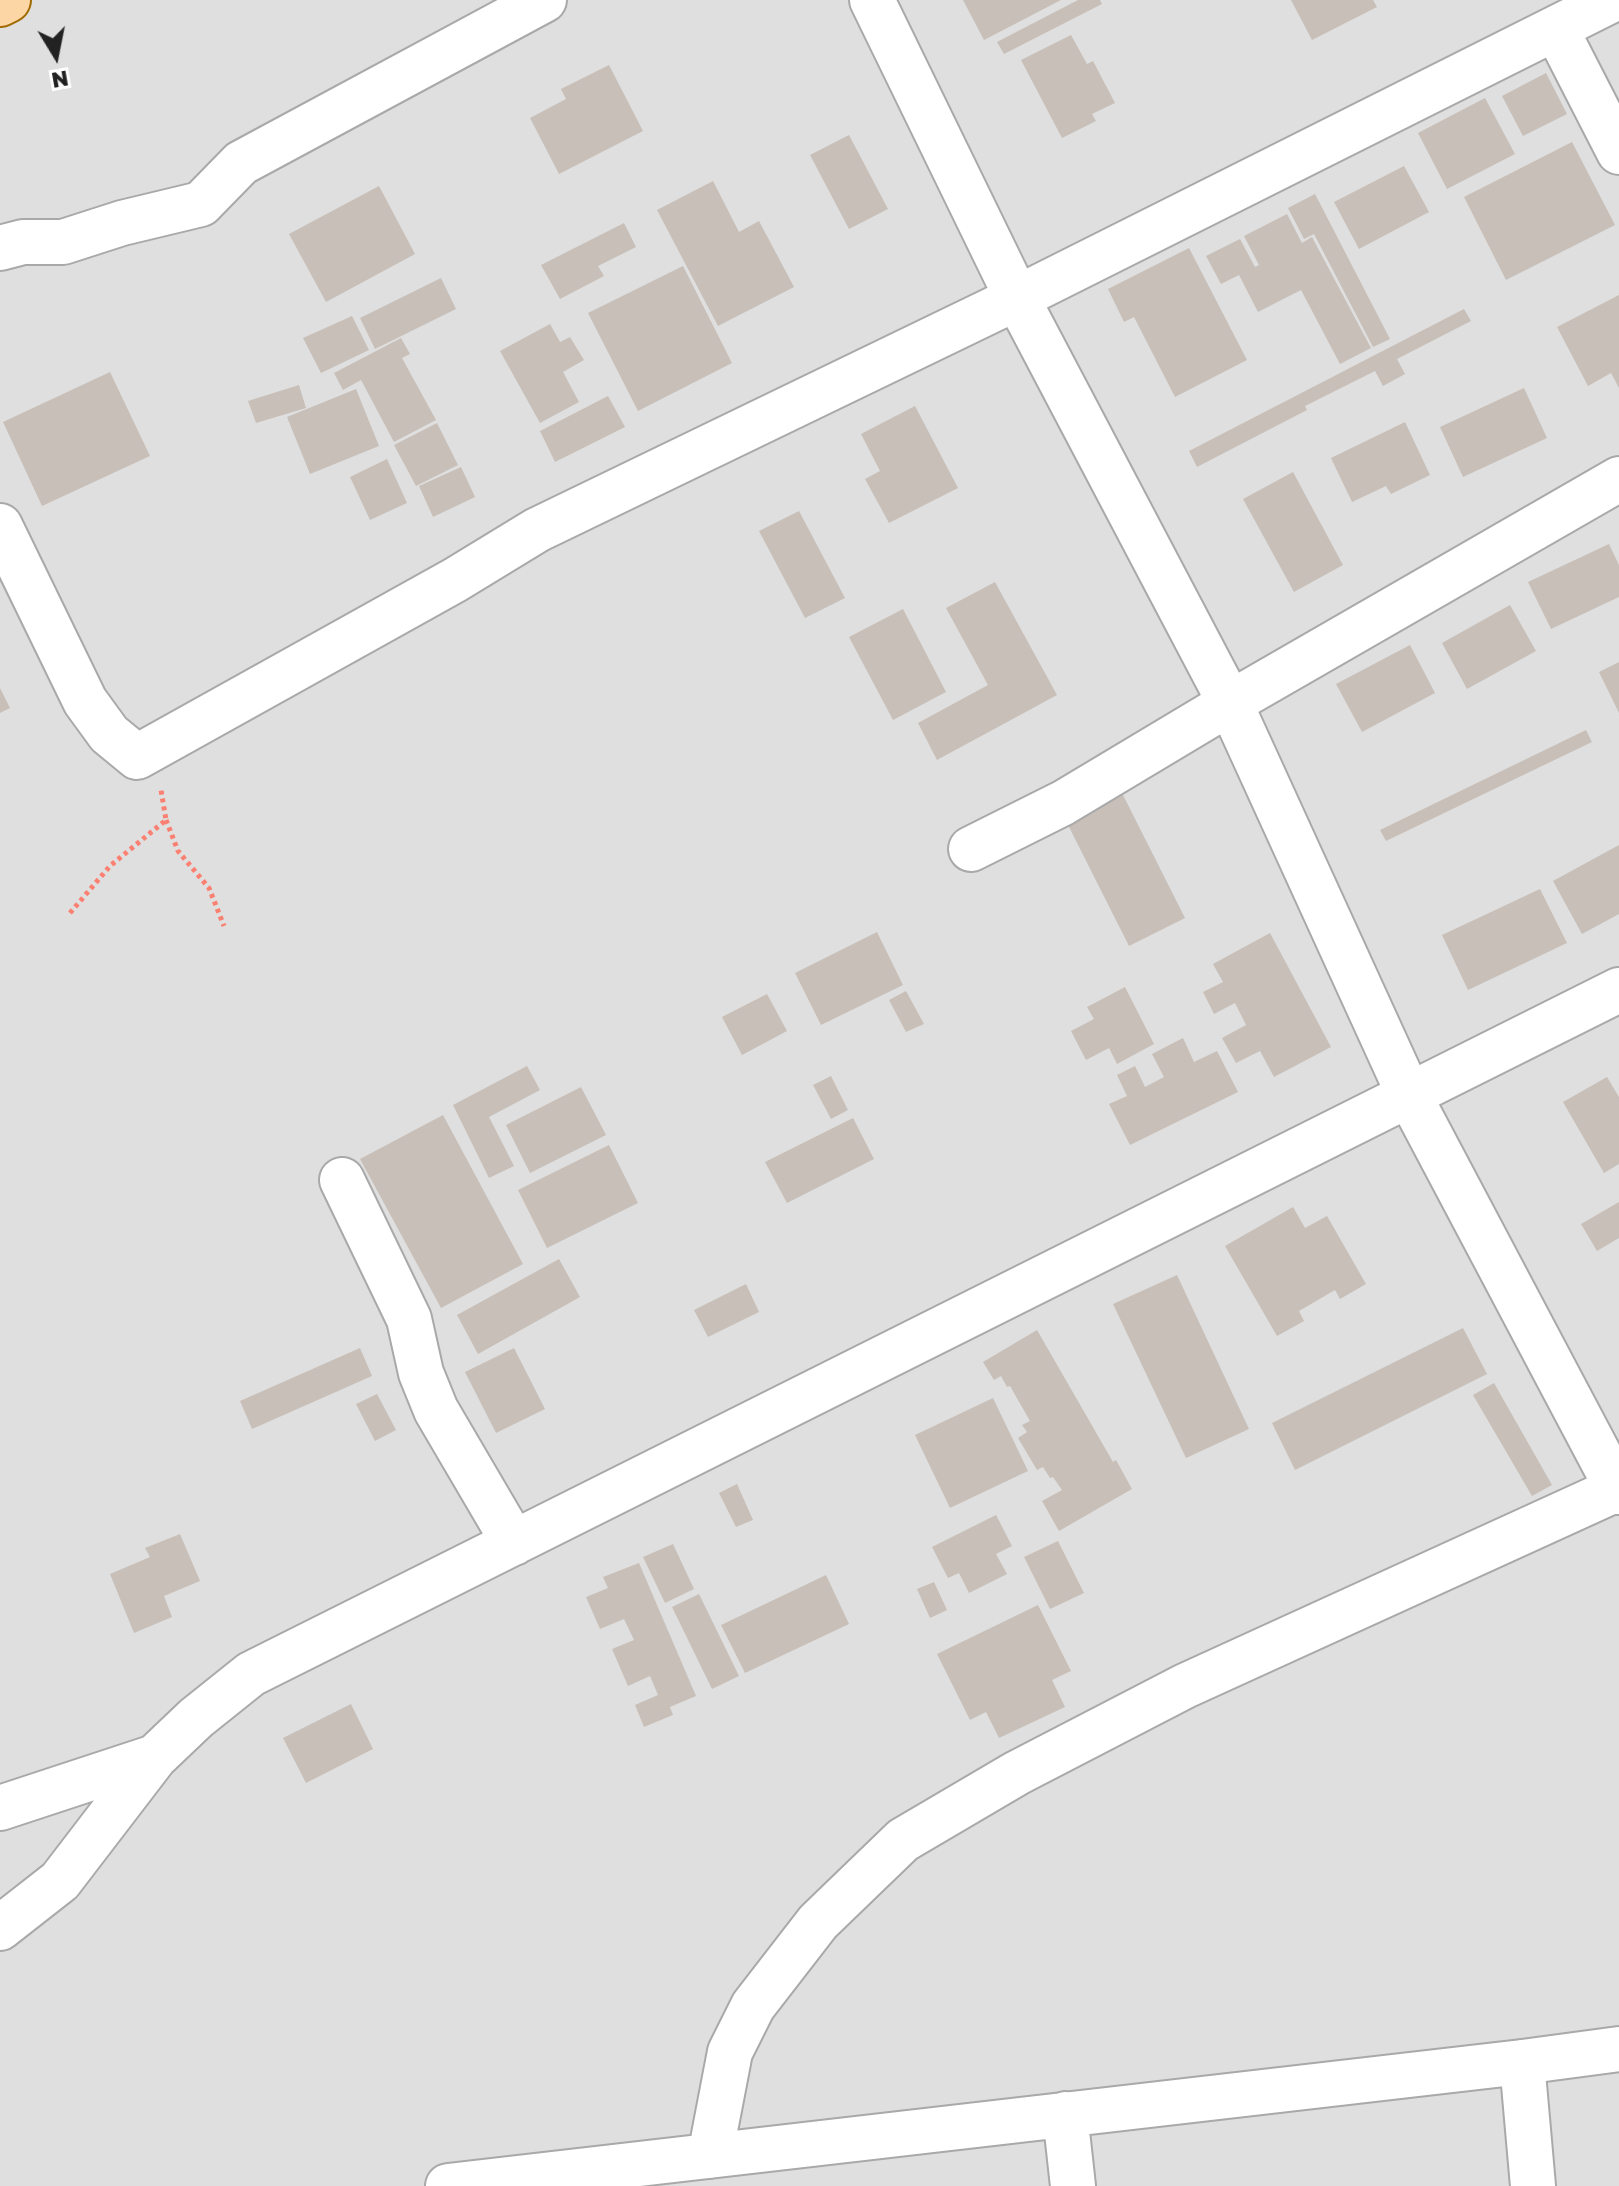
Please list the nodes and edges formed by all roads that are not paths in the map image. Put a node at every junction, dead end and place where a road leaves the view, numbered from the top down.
1 (8, 0) edge
2 (544, 0) edge
3 (872, 0) edge
4 (1612, 0) edge
5 (0, 4) edge
6 (1556, 29) junction
7 (1619, 152) edge
8 (0, 248) edge
9 (1017, 298) junction
10 (1619, 479) edge
11 (0, 526) edge
12 (1230, 703) junction
13 (971, 849) dead end
14 (1619, 990) edge
15 (1409, 1095) junction
16 (342, 1180) dead end
17 (1618, 1490) edge
18 (514, 1543) junction
19 (155, 1757) junction
20 (0, 1808) edge
21 (0, 1928) edge
22 (1619, 2049) edge
23 (1522, 2062) junction
24 (1065, 2114) junction
25 (710, 2156) junction
26 (448, 2186) edge
27 (1073, 2186) edge
28 (1533, 2186) edge

1 - 5 main road
2 - 8 street
3 - 9 street
4 - 6 street
6 - 7 street
6 - 9 street
9 - 11 street
9 - 12 street
10 - 12 street
12 - 13 street
12 - 15 street
14 - 15 street
15 - 17 street
15 - 18 street
16 - 18 street
17 - 25 street
18 - 19 street
19 - 20 street
19 - 21 street
22 - 23 street
23 - 24 street
23 - 28 street
24 - 25 street
24 - 27 street
25 - 26 street

